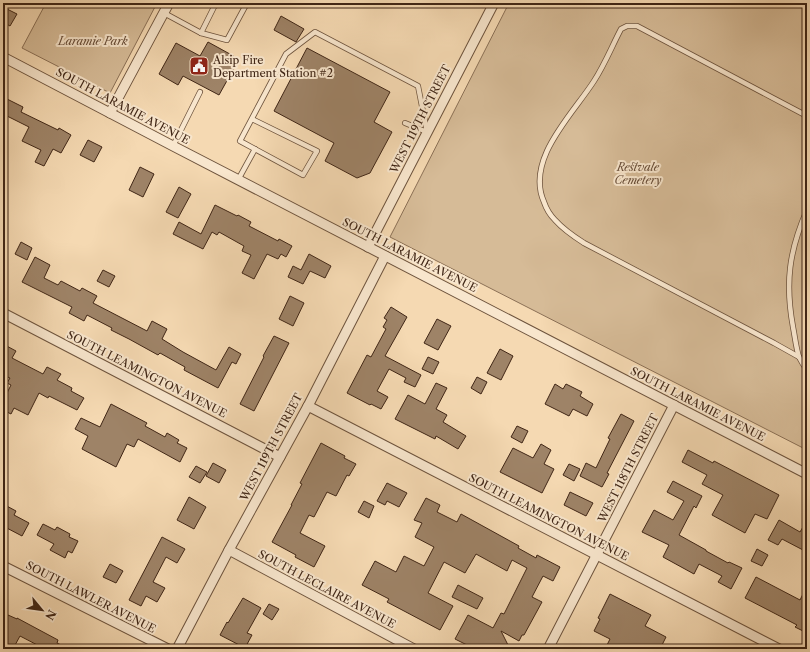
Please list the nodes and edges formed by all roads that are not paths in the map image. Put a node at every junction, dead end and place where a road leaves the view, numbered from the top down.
1 (169, 3) edge
2 (216, 3) edge
3 (247, 3) edge
4 (494, 3) edge
5 (164, 13) junction
6 (201, 33) junction
7 (3, 57) edge
8 (200, 92) dead end
9 (110, 114) junction
10 (807, 116) edge
11 (252, 119) junction
12 (405, 123) dead end
13 (427, 132) junction
14 (173, 146) junction
15 (255, 149) junction
16 (238, 180) junction
17 (807, 210) edge
18 (368, 247) junction
19 (385, 256) junction
20 (3, 313) edge
21 (799, 358) junction
22 (807, 370) edge
23 (674, 405) junction
24 (308, 406) junction
25 (280, 457) junction
26 (807, 474) edge
27 (229, 550) junction
28 (596, 555) junction
29 (3, 566) edge
30 (168, 649) edge
31 (177, 649) edge
32 (414, 649) edge
33 (548, 649) edge
34 (779, 649) edge

1 - 5 street
2 - 6 lane
3 - 6 lane
4 - 13 street, WEST 119TH STREET
5 - 6 lane
5 - 9 street
7 - 9 street, SOUTH LARAMIE AVENUE
8 - 14 lane
9 - 14 street, SOUTH LARAMIE AVENUE
10 - 21 lane
11 - 13 lane
11 - 15 lane
11 - 15 lane
12 - 13 lane
13 - 18 street, WEST 119TH STREET
14 - 16 street, SOUTH LARAMIE AVENUE
15 - 16 lane
16 - 18 street, SOUTH LARAMIE AVENUE
17 - 21 lane
18 - 19 street, SOUTH LARAMIE AVENUE
19 - 23 street, SOUTH LARAMIE AVENUE
19 - 24 street, WEST 119TH STREET
20 - 25 street, SOUTH LEAMINGTON AVENUE
21 - 22 lane
23 - 26 street, SOUTH LARAMIE AVENUE
23 - 28 street, WEST 118TH STREET
24 - 25 street, WEST 119TH STREET
24 - 28 street, SOUTH LEAMINGTON AVENUE
25 - 27 street, WEST 119TH STREET
27 - 31 street, WEST 119TH STREET
27 - 32 street, SOUTH LECLAIRE AVENUE
28 - 33 street, WEST 118TH STREET
28 - 34 street, SOUTH LEAMINGTON AVENUE
29 - 30 street, SOUTH LAWLER AVENUE

